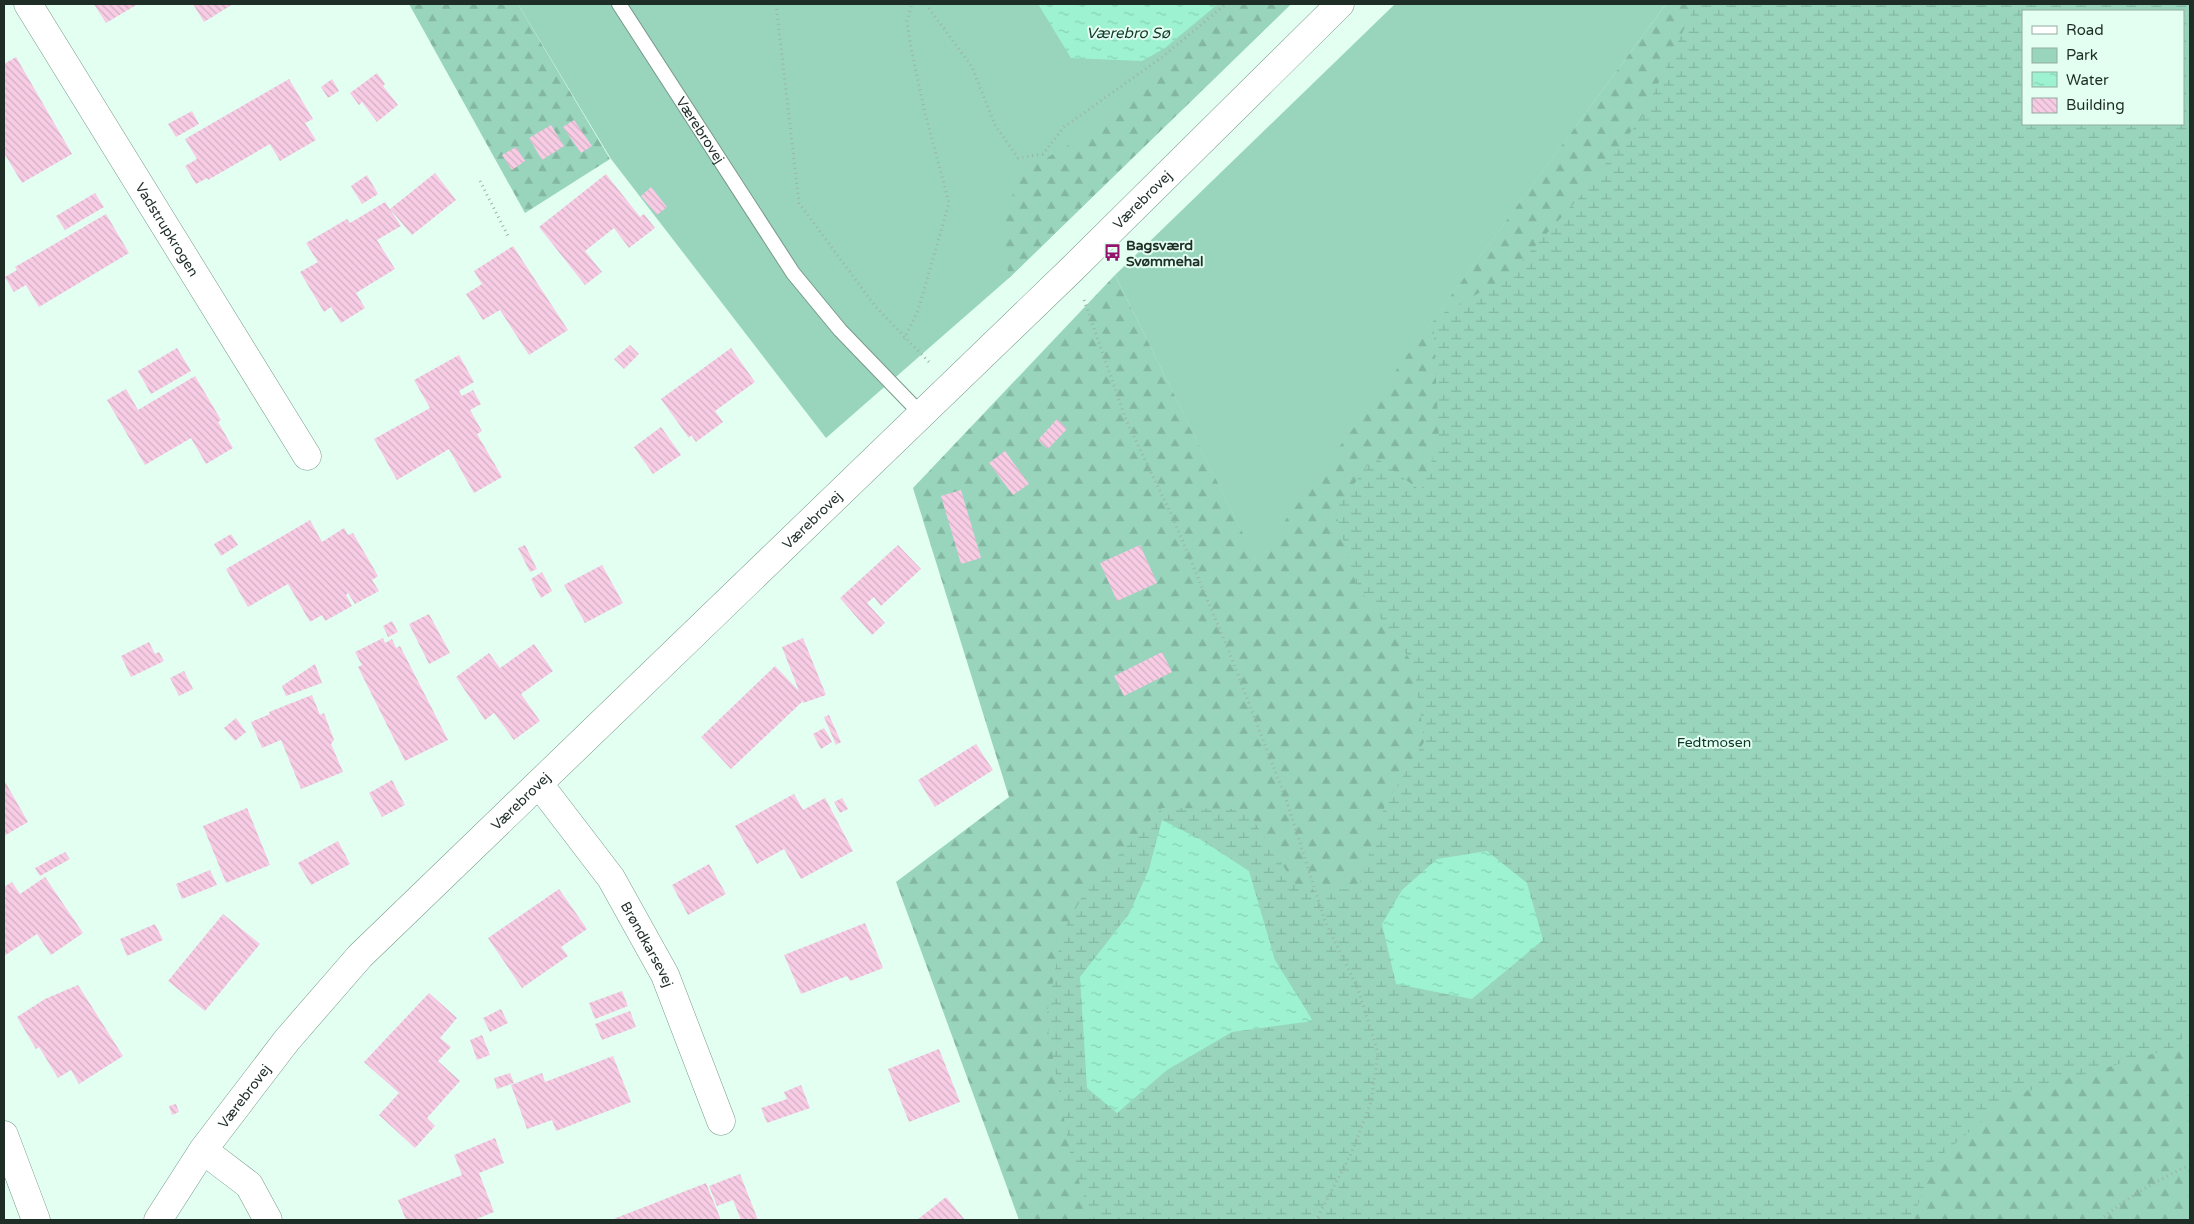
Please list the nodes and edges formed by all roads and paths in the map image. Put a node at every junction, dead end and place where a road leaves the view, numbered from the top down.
1 (28, 4) edge
2 (619, 4) edge
3 (776, 4) edge
4 (912, 4) edge
5 (926, 4) edge
6 (1226, 4) edge
7 (1340, 4) edge
8 (480, 180) dead end
9 (508, 236) dead end
10 (1072, 269) junction
11 (904, 339) junction
12 (952, 384) junction
13 (921, 414) junction
14 (307, 456) dead end
15 (539, 784) junction
16 (721, 1121) dead end
17 (4, 1135) edge
18 (203, 1150) junction
19 (2190, 1165) edge
20 (36, 1220) edge
21 (158, 1220) edge
22 (268, 1220) edge
23 (1316, 1220) edge
24 (2100, 1220) edge

1 - 14 street, Vadstrupkrogen
2 - 13 lane, Værebrovej
3 - 11 path
4 - 11 path
5 - 6 path
7 - 10 street, Værebrovej
8 - 9 path
10 - 12 street, Værebrovej
10 - 23 path
11 - 12 path
12 - 13 street, Værebrovej
13 - 15 street, Værebrovej
15 - 16 street, Brøndkarsevej
15 - 18 street, Værebrovej
17 - 20 street
18 - 21 street, Værebrovej
18 - 22 street
19 - 24 path

